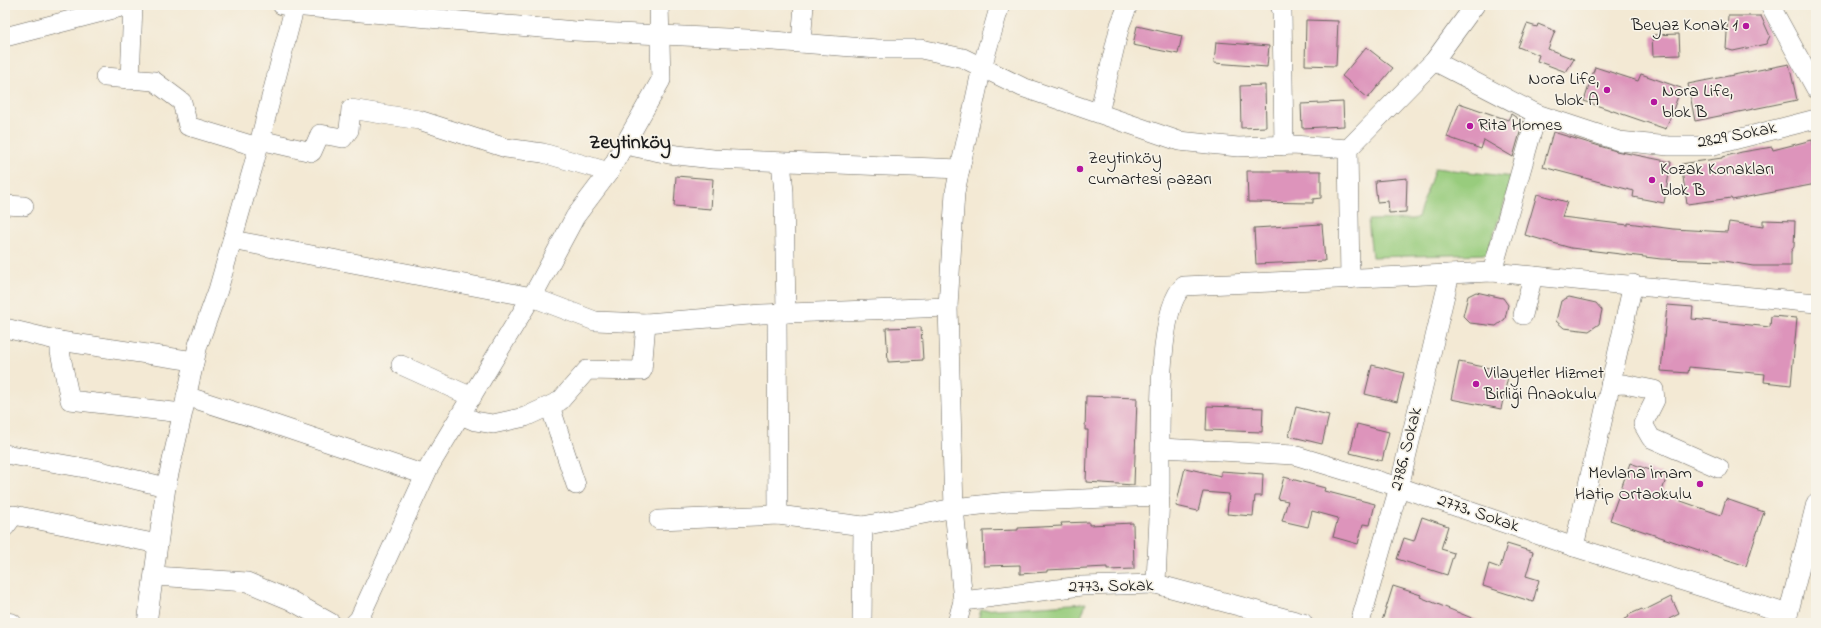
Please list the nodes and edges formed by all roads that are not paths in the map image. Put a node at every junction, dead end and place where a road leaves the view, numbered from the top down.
1 (129, 5) edge
2 (133, 5) edge
3 (291, 5) edge
4 (447, 5) edge
5 (659, 5) edge
6 (804, 5) edge
7 (1000, 5) edge
8 (1128, 5) edge
9 (1475, 5) edge
10 (1772, 5) edge
11 (1284, 7) edge
12 (393, 10) edge
13 (463, 21) junction
14 (660, 36) junction
15 (5, 37) edge
16 (801, 43) junction
17 (1434, 60) junction
18 (982, 67) junction
19 (105, 76) dead end
20 (130, 80) junction
21 (1816, 89) edge
22 (1099, 112) junction
23 (1537, 114) junction
24 (1816, 119) edge
25 (259, 143) junction
26 (625, 145) junction
27 (1284, 146) junction
28 (1348, 149) junction
29 (781, 162) junction
30 (960, 169) junction
31 (609, 172) junction
32 (5, 205) edge
33 (24, 206) dead end
34 (232, 240) junction
35 (1492, 272) junction
36 (1450, 274) junction
37 (1533, 276) junction
38 (1350, 279) junction
39 (1633, 284) junction
40 (532, 297) junction
41 (1816, 303) edge
42 (948, 307) junction
43 (781, 313) junction
44 (1523, 315) dead end
45 (646, 323) junction
46 (5, 328) edge
47 (60, 340) junction
48 (194, 361) junction
49 (401, 365) dead end
50 (1610, 385) junction
51 (472, 397) junction
52 (184, 405) junction
53 (550, 406) junction
54 (461, 414) junction
55 (1161, 448) junction
56 (5, 454) edge
57 (1719, 468) dead end
58 (425, 475) junction
59 (576, 485) dead end
60 (166, 487) junction
61 (1399, 487) junction
62 (1160, 496) junction
63 (1816, 503) edge
64 (954, 508) junction
65 (778, 515) junction
66 (659, 520) dead end
67 (863, 526) junction
68 (5, 527) edge
69 (158, 544) junction
70 (1574, 547) junction
71 (155, 576) junction
72 (1156, 584) junction
73 (963, 601) junction
74 (1267, 618) edge
75 (1787, 618) edge
76 (5, 622) edge
77 (12, 623) edge
78 (147, 623) edge
79 (331, 623) edge
80 (355, 623) edge
81 (862, 623) edge
82 (957, 623) edge
83 (1303, 623) edge
84 (1360, 623) edge

1 - 15 street
2 - 20 street
3 - 12 street
3 - 25 street
4 - 13 street
5 - 14 street
6 - 16 street
7 - 18 street
8 - 22 street
9 - 17 street
10 - 21 street
11 - 27 street
12 - 13 street
13 - 14 street
14 - 16 street
14 - 26 street
16 - 18 street
17 - 23 street, 2829 Sokak
17 - 28 street
18 - 22 street
18 - 30 street
19 - 20 street
20 - 25 street
22 - 27 street
23 - 24 street, 2829 Sokak
23 - 35 street
25 - 31 street
25 - 34 street
26 - 29 street
26 - 31 street
27 - 28 street
28 - 38 street
29 - 30 street
29 - 43 street
30 - 42 street
31 - 40 street
32 - 33 street
34 - 40 street
34 - 48 street
35 - 36 street
35 - 37 street
36 - 38 street
36 - 61 street, 2786. Sokak
37 - 39 street
37 - 44 street
38 - 55 street
39 - 41 street
39 - 50 street
40 - 45 street
40 - 51 street
42 - 43 street
42 - 64 street
43 - 45 street
43 - 65 street
45 - 53 street
46 - 47 street
47 - 48 street
47 - 52 street
48 - 52 street
49 - 51 street
50 - 57 street
50 - 70 street
51 - 54 street
52 - 58 street
52 - 60 street
53 - 54 street
53 - 59 street
54 - 58 street
55 - 61 street, 2773. Sokak
55 - 62 street
56 - 60 street
58 - 80 street
60 - 69 street
61 - 70 street, 2773. Sokak
61 - 84 street, 2786. Sokak
62 - 64 street
62 - 72 street
63 - 75 street
64 - 67 street
64 - 73 street
65 - 66 street
65 - 67 street
67 - 81 street
68 - 69 street
69 - 71 street
70 - 75 street, 2773. Sokak
71 - 78 street
71 - 79 street
72 - 73 street, 2773. Sokak
72 - 74 street, 2773. Sokak
73 - 82 street
74 - 83 street, 2773. Sokak
76 - 77 street

